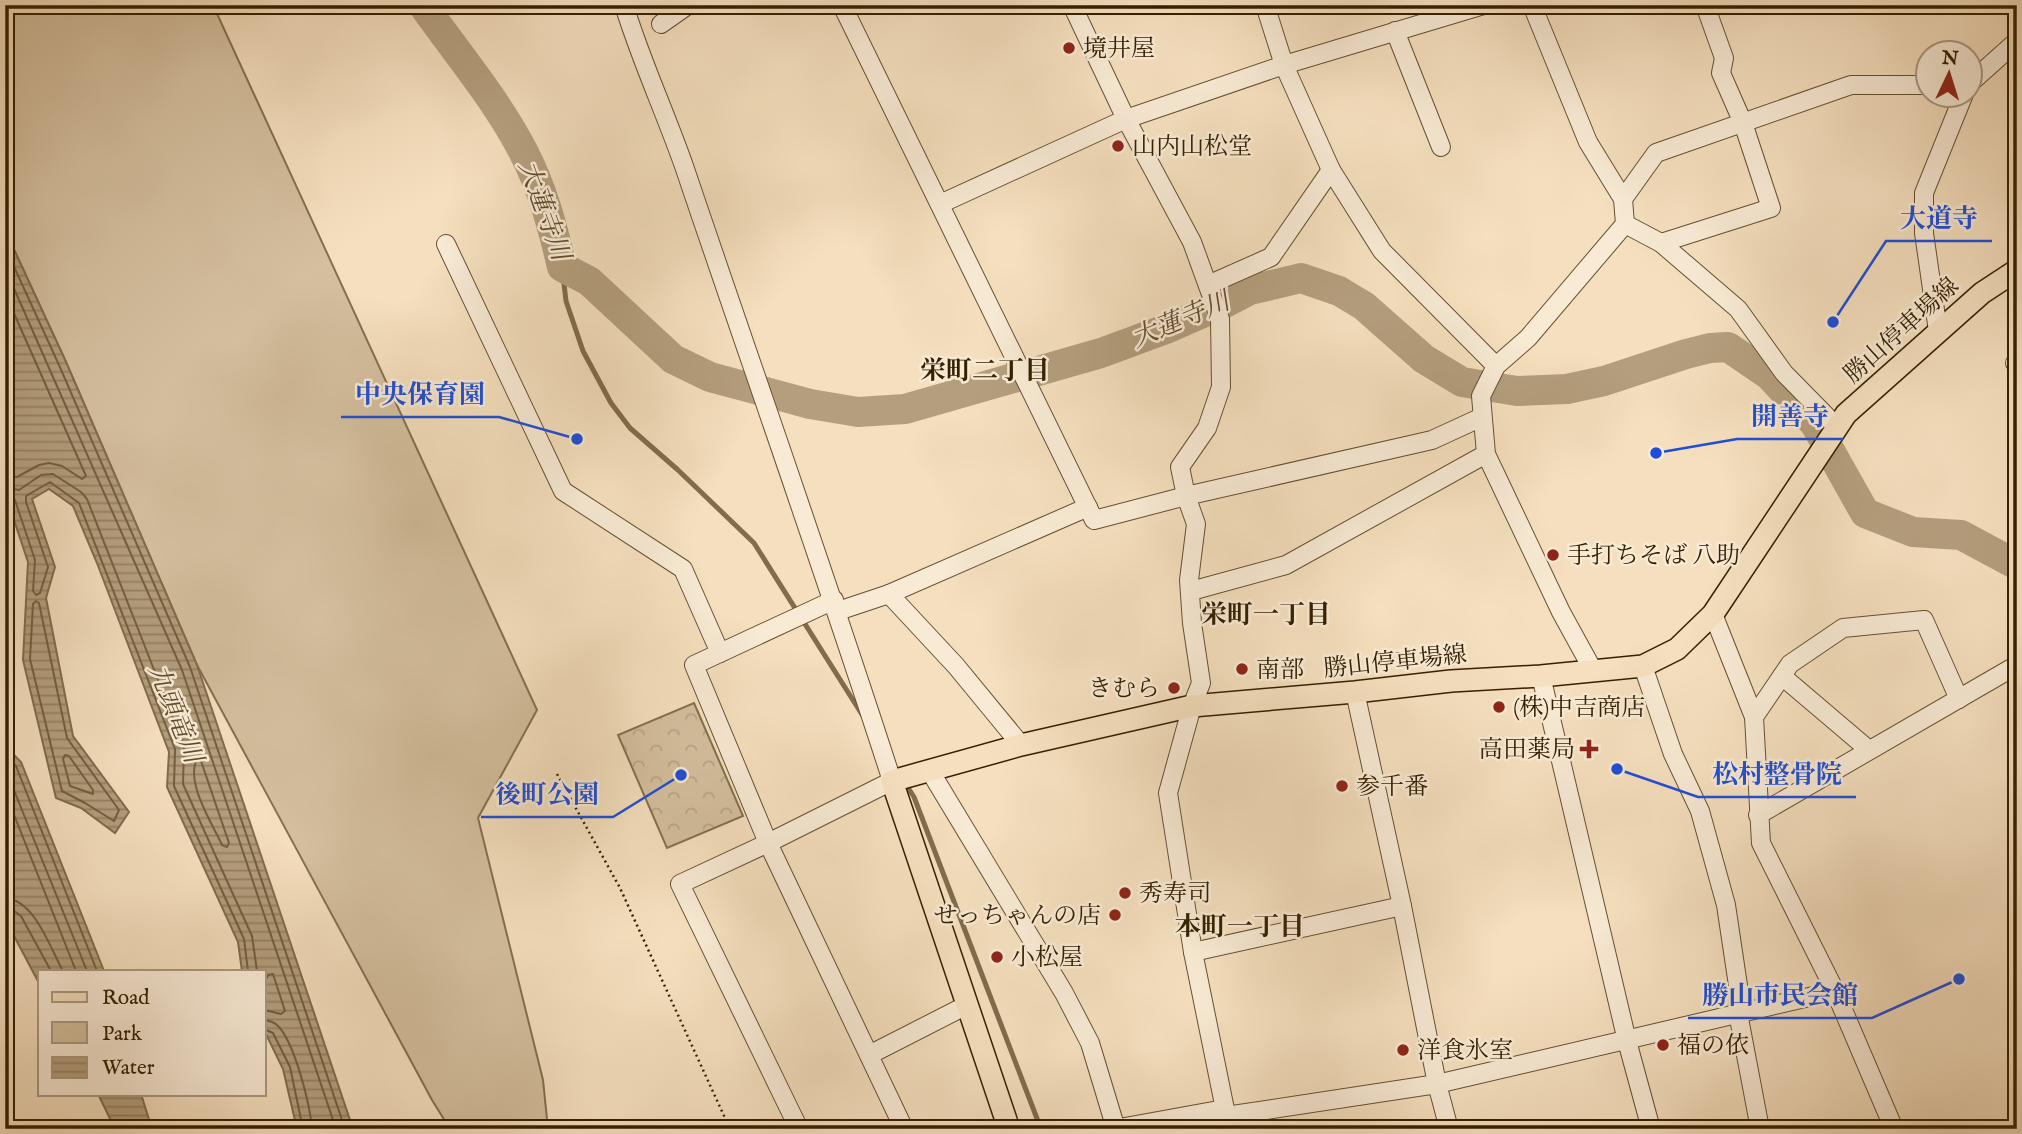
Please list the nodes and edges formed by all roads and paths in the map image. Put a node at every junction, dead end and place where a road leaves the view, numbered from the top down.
1 (624, 5) edge
2 (688, 5) edge
3 (842, 5) edge
4 (1072, 5) edge
5 (1265, 5) edge
6 (1484, 5) edge
7 (1532, 5) edge
8 (1705, 5) edge
9 (661, 24) dead end
10 (1395, 31) junction
11 (2017, 41) edge
12 (1284, 65) junction
13 (1983, 71) edge
14 (1913, 85) edge
15 (1958, 108) edge
16 (1126, 119) junction
17 (1743, 123) junction
18 (1441, 147) dead end
19 (1331, 170) junction
20 (1623, 199) junction
21 (940, 204) junction
22 (1625, 224) junction
23 (1661, 243) junction
24 (446, 244) dead end
25 (2017, 270) edge
26 (1208, 285) junction
27 (1938, 331) junction
28 (1496, 366) junction
29 (1482, 417) junction
30 (1837, 427) junction
31 (1486, 454) junction
32 (1186, 496) junction
33 (1091, 513) junction
34 (1191, 591) junction
35 (889, 594) junction
36 (836, 606) junction
37 (1713, 614) junction
38 (720, 653) junction
39 (2017, 665) edge
40 (1643, 666) junction
41 (1594, 672) junction
42 (1541, 676) junction
43 (1782, 676) junction
44 (1355, 692) junction
45 (1959, 699) junction
46 (1192, 706) junction
47 (1754, 717) junction
48 (1021, 745) junction
49 (1869, 751) junction
50 (930, 771) junction
51 (557, 774) dead end
52 (892, 781) junction
53 (1758, 815) junction
54 (768, 844) junction
55 (1402, 906) junction
56 (1193, 952) junction
57 (1835, 990) junction
58 (967, 1005) junction
59 (1738, 1013) junction
60 (1627, 1041) junction
61 (869, 1055) junction
62 (1437, 1084) junction
63 (1226, 1118) edge
64 (1115, 1128) edge
65 (730, 1129) edge
66 (799, 1129) edge
67 (904, 1129) edge
68 (1009, 1129) edge
69 (1449, 1129) edge
70 (1651, 1129) edge
71 (1760, 1129) edge
72 (1894, 1129) edge

1 - 36 street
2 - 9 street
3 - 21 street
4 - 16 street
5 - 12 street
6 - 10 street
7 - 20 street
8 - 17 street
10 - 12 street
10 - 18 street
11 - 13 street
12 - 16 street
12 - 19 street
14 - 17 street
15 - 27 street
16 - 21 street
16 - 26 street
17 - 20 street
17 - 23 street
19 - 26 street
19 - 28 street
20 - 22 street
21 - 33 street
22 - 23 street
22 - 28 street
23 - 30 street
24 - 38 street
25 - 27 main road, 勝山停車場線
26 - 32 street
27 - 30 main road, 勝山停車場線
28 - 29 street
29 - 31 street
29 - 32 street
30 - 37 main road, 勝山停車場線
31 - 34 street
31 - 41 street
32 - 33 street
32 - 34 street
33 - 35 street
34 - 46 street
35 - 36 street
35 - 48 street
36 - 38 street
36 - 52 street
37 - 40 main road, 勝山停車場線
37 - 47 street
38 - 54 street
39 - 45 street
40 - 41 main road, 勝山停車場線
40 - 59 street
41 - 42 main road, 勝山停車場線
42 - 44 main road, 勝山停車場線
42 - 60 street
43 - 45 street
43 - 47 street
43 - 49 street
44 - 46 main road, 勝山停車場線
44 - 55 street
45 - 49 street
46 - 48 main road, 勝山停車場線
46 - 56 street
47 - 53 street
48 - 50 main road, 勝山停車場線
49 - 53 street
50 - 52 main road, 勝山停車場線
50 - 64 street
51 - 65 path
52 - 54 street
52 - 58 main road
53 - 57 street
54 - 61 street
54 - 66 street
55 - 56 street
55 - 62 street
56 - 63 street
57 - 59 street
57 - 72 street
58 - 61 street
58 - 68 main road
59 - 60 street
59 - 71 street
60 - 62 street
60 - 70 street
61 - 67 street
62 - 63 street
62 - 69 street
63 - 64 street

